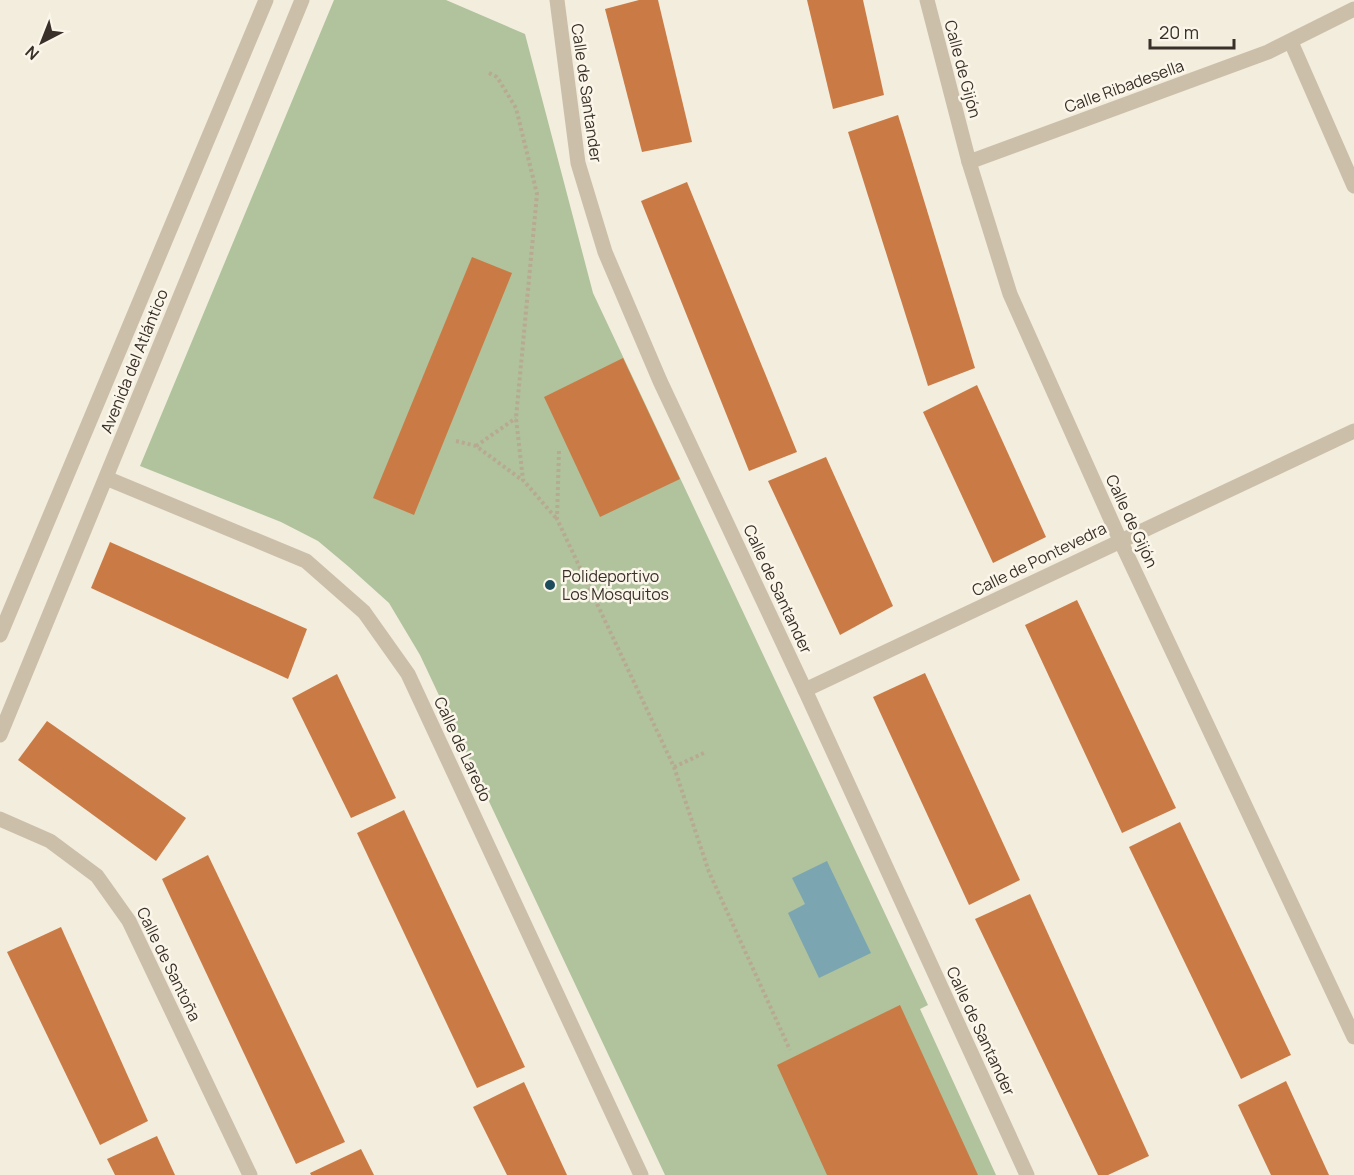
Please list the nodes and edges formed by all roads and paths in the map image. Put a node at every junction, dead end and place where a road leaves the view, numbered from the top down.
1 (266, 0) edge
2 (302, 0) edge
3 (556, 0) edge
4 (927, 0) edge
5 (1354, 9) edge
6 (1291, 42) junction
7 (489, 73) dead end
8 (969, 162) junction
9 (1354, 186) edge
10 (516, 418) junction
11 (1354, 431) edge
12 (456, 441) dead end
13 (476, 446) junction
14 (560, 451) dead end
15 (106, 478) junction
16 (523, 480) junction
17 (557, 519) junction
18 (1120, 540) junction
19 (0, 635) edge
20 (805, 690) junction
21 (0, 735) edge
22 (706, 752) dead end
23 (674, 767) junction
24 (0, 819) edge
25 (1354, 1037) edge
26 (790, 1050) dead end
27 (250, 1175) edge
28 (641, 1175) edge
29 (1027, 1175) edge

1 - 19 street, Avenida del Atlántico
2 - 15 street, Avenida del Atlántico
3 - 20 street, Calle de Santander
4 - 8 street, Calle de Gijón
5 - 6 street, Calle Ribadesella
6 - 8 street, Calle Ribadesella
6 - 9 street
7 - 10 path
8 - 18 street, Calle de Gijón
10 - 13 path
10 - 16 path
11 - 18 street, Calle de Pontevedra
12 - 13 path
13 - 16 path
14 - 17 path
15 - 21 street, Avenida del Atlántico
15 - 28 street, Calle de Laredo
16 - 17 path
17 - 23 path
18 - 20 street, Calle de Pontevedra
18 - 25 street, Calle de Gijón
20 - 29 street, Calle de Santander
22 - 23 path
23 - 26 path
24 - 27 street, Calle de Santoña

